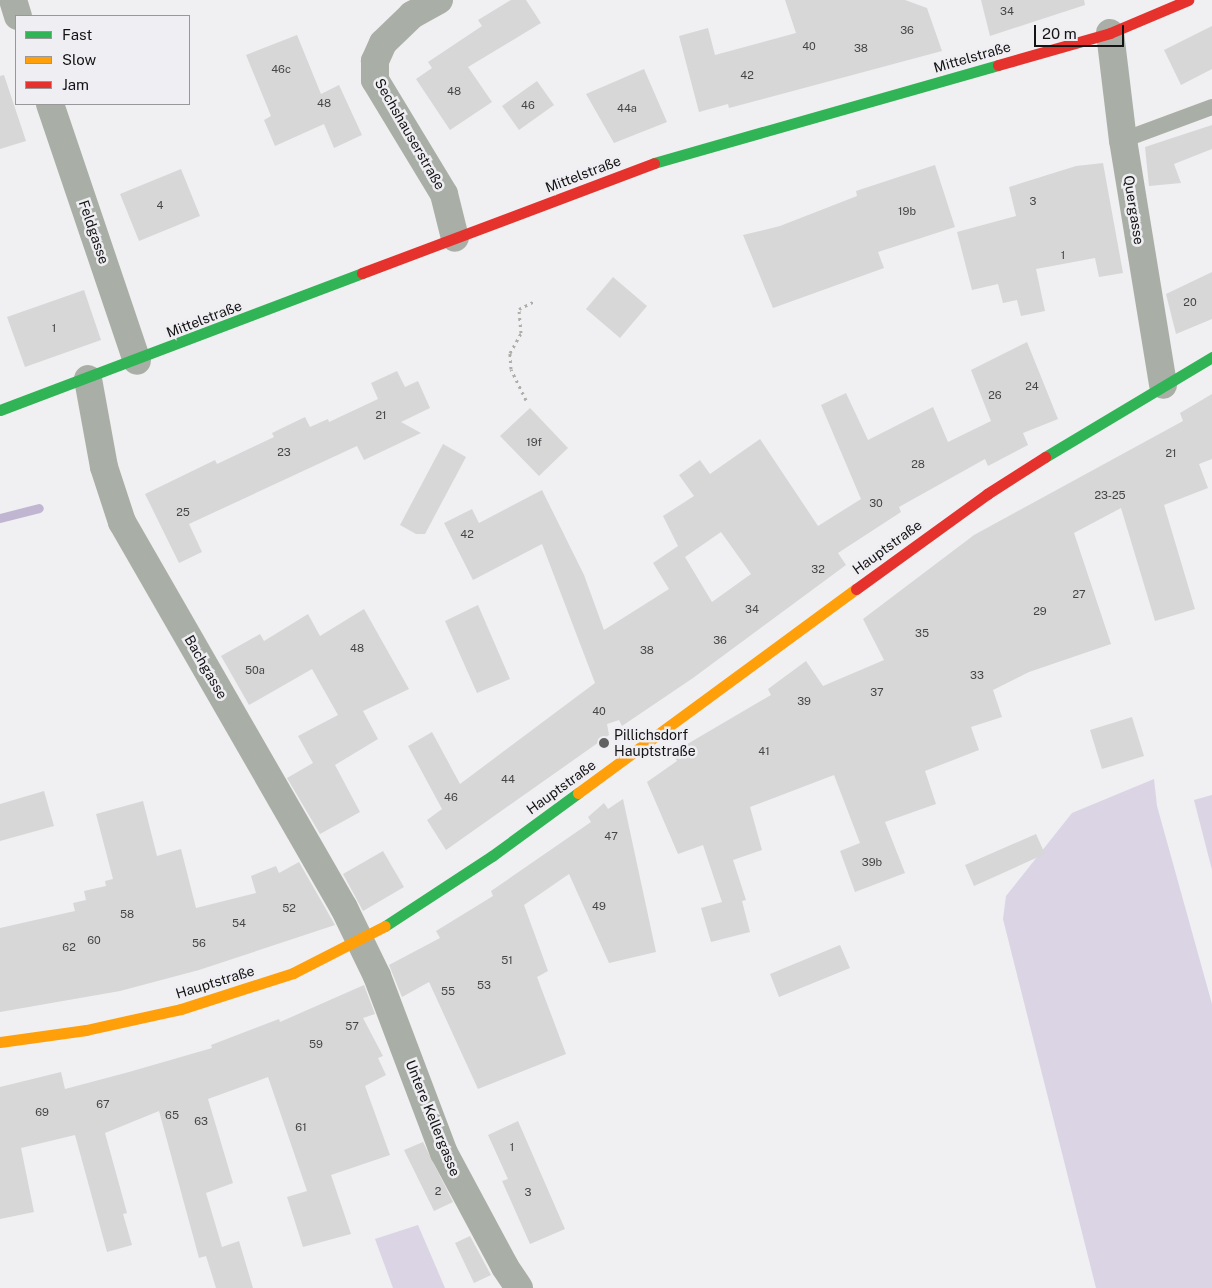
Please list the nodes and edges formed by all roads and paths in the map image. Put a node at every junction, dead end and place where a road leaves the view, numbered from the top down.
1 (12, 0) edge
2 (439, 0) edge
3 (1188, 0) edge
4 (18, 15) edge
5 (1110, 34) junction
6 (50, 105) edge
7 (1212, 107) edge
8 (1123, 140) junction
9 (455, 238) junction
10 (533, 302) dead end
11 (1212, 358) edge
12 (138, 360) junction
13 (88, 380) junction
14 (1163, 385) junction
15 (526, 400) dead end
16 (0, 410) edge
17 (360, 941) junction
18 (0, 1042) edge
19 (519, 1288) edge

1 - 4 street
2 - 9 street, Sechshauserstraße
3 - 5 main road, Mittelstraße
5 - 8 street, Quergasse
5 - 9 main road, Mittelstraße
6 - 12 street, Feldgasse
7 - 8 lane
8 - 14 street, Quergasse
9 - 12 main road, Mittelstraße
10 - 15 path
11 - 14 main road, Hauptstraße
12 - 13 main road, Mittelstraße
13 - 16 main road, Mittelstraße
13 - 17 street, Bachgasse
14 - 17 main road, Hauptstraße
17 - 18 main road, Hauptstraße
17 - 19 street, Untere Kellergasse

